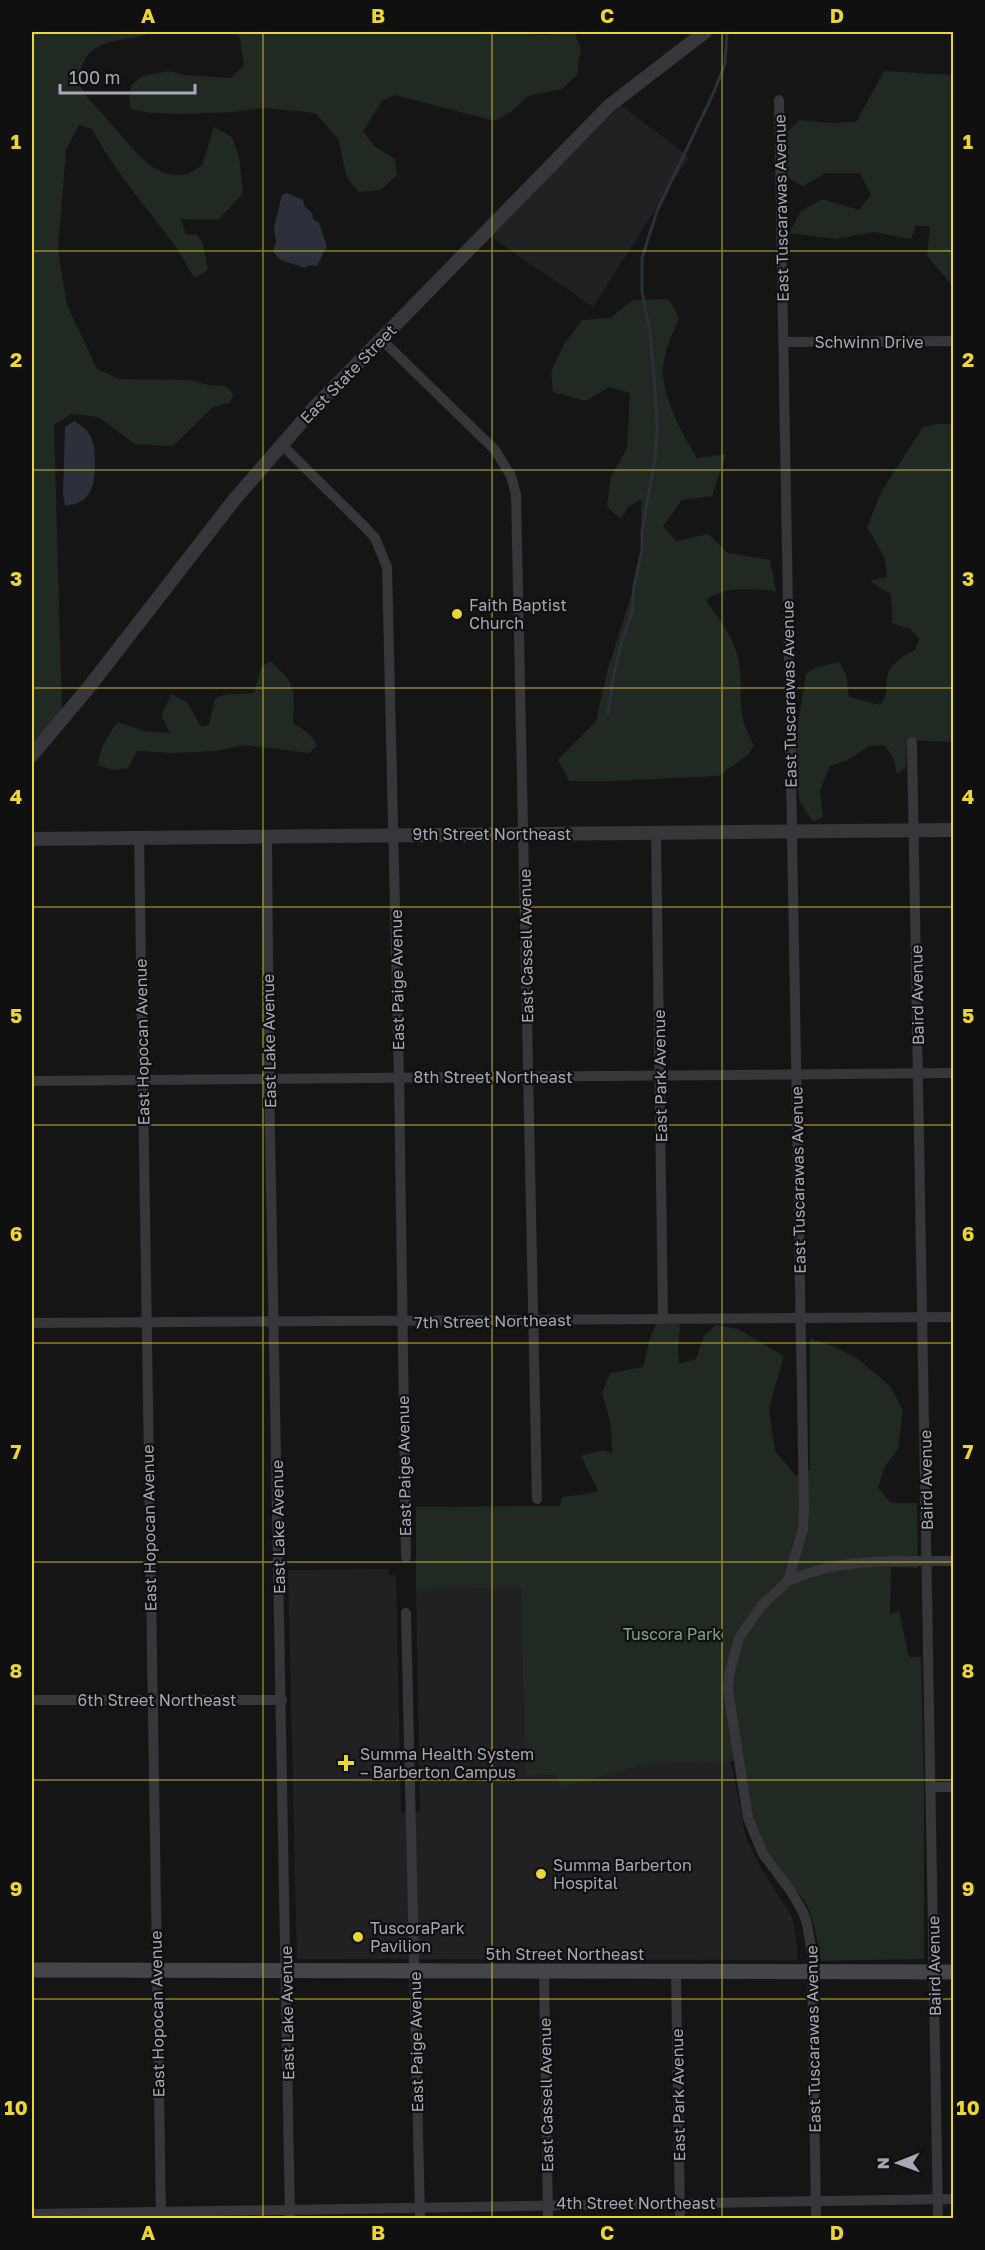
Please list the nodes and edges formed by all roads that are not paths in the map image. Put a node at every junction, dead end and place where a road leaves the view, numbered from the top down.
1 (705, 32) edge
2 (779, 100) dead end
3 (381, 339) junction
4 (954, 341) edge
5 (784, 342) junction
6 (281, 444) junction
7 (912, 742) dead end
8 (32, 755) edge
9 (954, 830) edge
10 (792, 831) junction
11 (914, 831) junction
12 (524, 833) junction
13 (656, 833) junction
14 (394, 835) junction
15 (267, 836) junction
16 (139, 837) junction
17 (32, 839) edge
18 (954, 1073) edge
19 (918, 1074) junction
20 (796, 1075) junction
21 (660, 1076) junction
22 (528, 1077) junction
23 (399, 1078) junction
24 (269, 1079) junction
25 (142, 1080) junction
26 (32, 1081) edge
27 (954, 1317) edge
28 (663, 1318) junction
29 (923, 1318) junction
30 (800, 1319) junction
31 (533, 1321) junction
32 (274, 1322) junction
33 (402, 1322) junction
34 (32, 1323) edge
35 (146, 1323) junction
36 (537, 1499) dead end
37 (406, 1557) dead end
38 (927, 1562) junction
39 (954, 1562) edge
40 (788, 1581) junction
41 (406, 1613) dead end
42 (32, 1700) edge
43 (152, 1700) junction
44 (282, 1700) junction
45 (931, 1787) junction
46 (954, 1787) edge
47 (32, 1970) edge
48 (414, 1970) junction
49 (156, 1971) junction
50 (286, 1971) junction
51 (544, 1972) junction
52 (676, 1972) junction
53 (812, 1972) junction
54 (934, 1972) junction
55 (954, 1972) edge
56 (938, 2199) junction
57 (954, 2199) edge
58 (816, 2201) junction
59 (680, 2202) junction
60 (548, 2204) junction
61 (419, 2206) junction
62 (32, 2214) edge
63 (290, 2214) edge
64 (161, 2215) edge
65 (420, 2218) edge
66 (548, 2218) edge
67 (680, 2218) edge
68 (816, 2218) edge
69 (938, 2218) edge

1 - 3 street, East State Street
2 - 5 street, East Tuscarawas Avenue
3 - 6 street, East State Street
3 - 12 street, East Cassell Avenue
4 - 5 street, Schwinn Drive
5 - 10 street, East Tuscarawas Avenue
6 - 8 street, East State Street
6 - 14 street, East Paige Avenue
7 - 11 street, Baird Avenue
9 - 11 street, 9th Street Northeast
10 - 11 street, 9th Street Northeast
10 - 13 street, 9th Street Northeast
10 - 20 street, East Tuscarawas Avenue
11 - 19 street, Baird Avenue
12 - 13 street, 9th Street Northeast
12 - 14 street, 9th Street Northeast
12 - 22 street, East Cassell Avenue
13 - 21 street, East Park Avenue
14 - 15 street, 9th Street Northeast
14 - 23 street, East Paige Avenue
15 - 16 street, 9th Street Northeast
15 - 24 street, East Lake Avenue
16 - 17 street, 9th Street Northeast
16 - 25 street, East Hopocan Avenue
18 - 19 street, 8th Street Northeast
19 - 20 street, 8th Street Northeast
19 - 29 street, Baird Avenue
20 - 21 street, 8th Street Northeast
20 - 30 street, East Tuscarawas Avenue
21 - 22 street, 8th Street Northeast
21 - 28 street, East Park Avenue
22 - 23 street, 8th Street Northeast
22 - 31 street, East Cassell Avenue
23 - 24 street, 8th Street Northeast
23 - 33 street, East Paige Avenue
24 - 25 street, 8th Street Northeast
24 - 32 street, East Lake Avenue
25 - 26 street, 8th Street Northeast
25 - 35 street, East Hopocan Avenue
27 - 29 street, 7th Street Northeast
28 - 30 street, 7th Street Northeast
28 - 31 street, 7th Street Northeast
29 - 30 street, 7th Street Northeast
29 - 38 street, Baird Avenue
30 - 40 street, East Tuscarawas Avenue
31 - 33 street, 7th Street Northeast
31 - 36 street, East Cassell Avenue
32 - 33 street, 7th Street Northeast
32 - 35 street, 7th Street Northeast
32 - 44 street, East Lake Avenue
33 - 37 street, East Paige Avenue
34 - 35 street, 7th Street Northeast
35 - 43 street, East Hopocan Avenue
38 - 39 street
38 - 40 street
38 - 45 street, Baird Avenue
40 - 53 street, East Tuscarawas Avenue
41 - 48 street, East Paige Avenue
42 - 43 street, 6th Street Northeast
43 - 44 street, 6th Street Northeast
43 - 49 street, East Hopocan Avenue
44 - 50 street, East Lake Avenue
45 - 46 street
45 - 54 street, Baird Avenue
47 - 49 main road, 5th Street Northeast
48 - 50 main road, 5th Street Northeast
48 - 51 main road, 5th Street Northeast
48 - 61 street, East Paige Avenue
49 - 50 main road, 5th Street Northeast
49 - 64 street, East Hopocan Avenue
50 - 63 street, East Lake Avenue
51 - 52 main road, 5th Street Northeast
51 - 60 street, East Cassell Avenue
52 - 53 main road, 5th Street Northeast
52 - 59 street, East Park Avenue
53 - 54 main road, 5th Street Northeast
53 - 58 street, East Tuscarawas Avenue
54 - 55 main road, 5th Street Northeast
54 - 56 street, Baird Avenue
56 - 57 street, 4th Street Northeast
56 - 58 street, 4th Street Northeast
56 - 69 street, Baird Avenue
58 - 59 street, 4th Street Northeast
58 - 68 street, East Tuscarawas Avenue
59 - 60 street, 4th Street Northeast
59 - 67 street, East Park Avenue
60 - 61 street, 4th Street Northeast
60 - 66 street, East Cassell Avenue
61 - 63 street, 4th Street Northeast
61 - 65 street, East Paige Avenue
62 - 64 street, 4th Street Northeast
63 - 64 street, 4th Street Northeast

